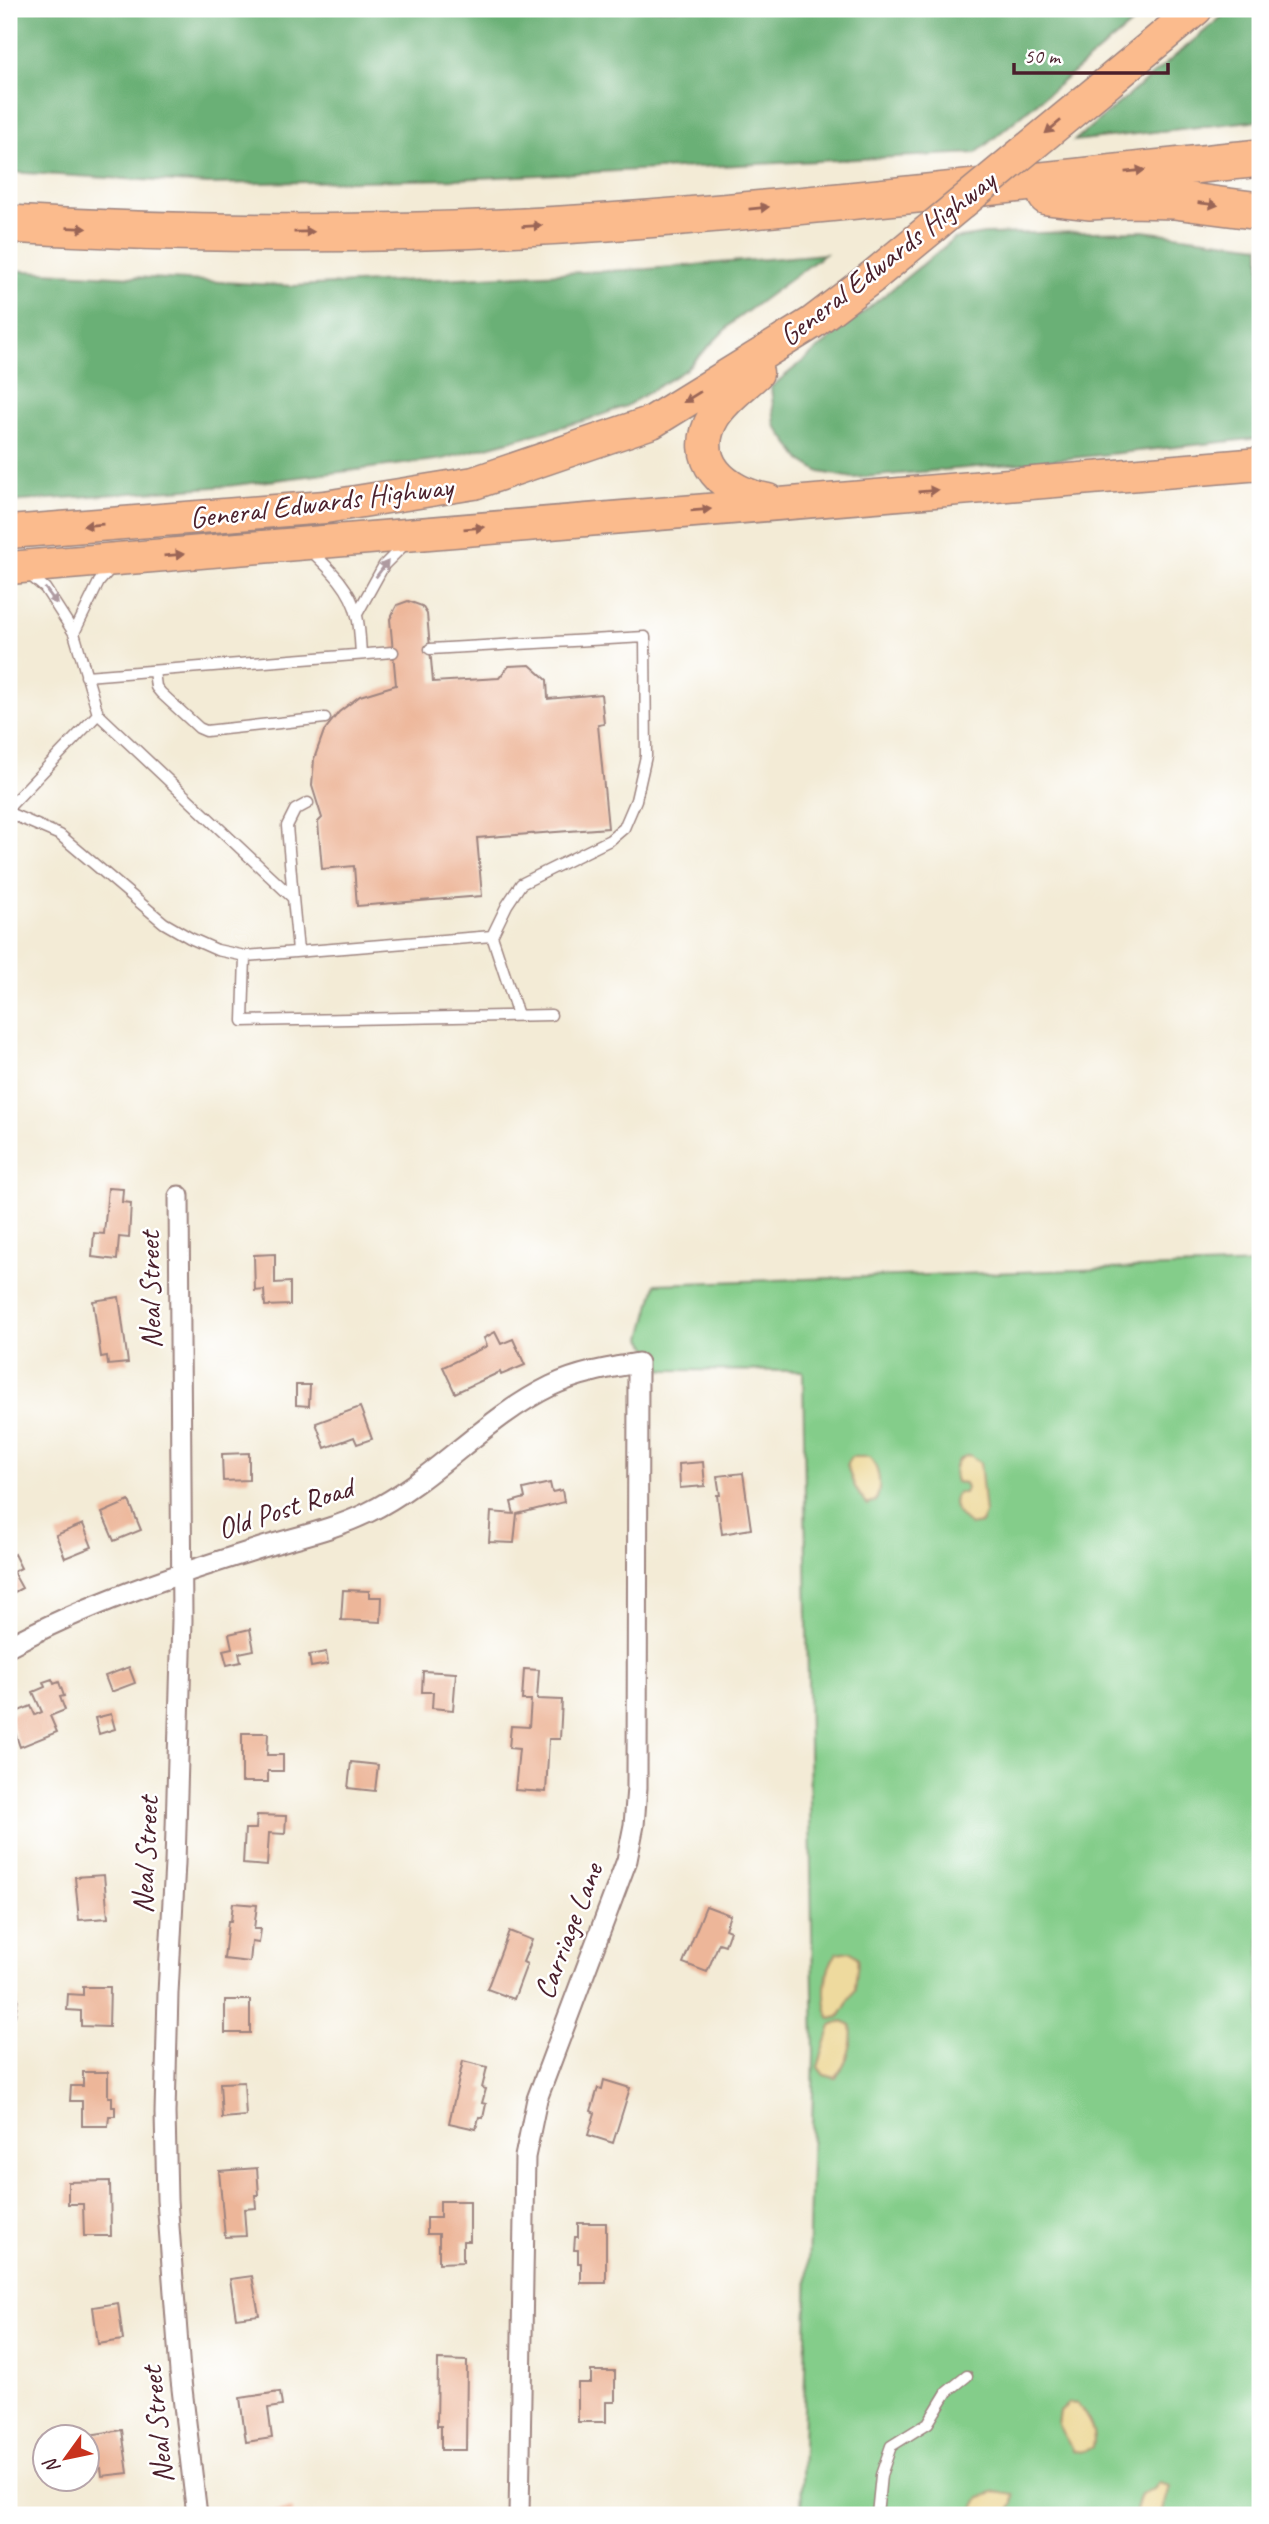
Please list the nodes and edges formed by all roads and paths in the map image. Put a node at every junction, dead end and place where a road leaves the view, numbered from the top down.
1 (1196, 9) edge
2 (1260, 158) edge
3 (970, 187) junction
4 (1260, 211) edge
5 (9, 225) edge
6 (812, 323) junction
7 (1260, 464) edge
8 (788, 503) junction
9 (9, 532) edge
10 (418, 532) junction
11 (304, 544) junction
12 (120, 559) junction
13 (14, 567) edge
14 (357, 614) junction
15 (74, 633) junction
16 (430, 649) dead end
17 (393, 652) dead end
18 (361, 654) junction
19 (154, 671) junction
20 (86, 676) junction
21 (98, 714) junction
22 (325, 718) dead end
23 (308, 803) dead end
24 (9, 807) edge
25 (9, 813) edge
26 (293, 898) junction
27 (492, 936) junction
28 (298, 951) junction
29 (246, 956) junction
30 (518, 1015) junction
31 (551, 1015) dead end
32 (179, 1196) dead end
33 (638, 1363) joint
34 (183, 1573) junction
35 (9, 1646) edge
36 (967, 2376) dead end
37 (197, 2515) edge
38 (519, 2515) edge
39 (877, 2515) edge

1 -> 6 main road, General Edwards Highway, bridge
3 -> 2 highway
3 -> 4 highway
5 -> 3 highway
6 - 8 main road
6 -> 9 main road, General Edwards Highway
8 -> 7 main road, General Edwards Highway
10 -> 8 main road, General Edwards Highway
10 - 11 main road, General Edwards Highway
14 -> 10 lane
12 -> 11 main road, General Edwards Highway
11 - 14 lane
12 - 13 main road, General Edwards Highway
12 - 15 lane
13 -> 15 lane
14 - 18 lane
15 - 20 lane
16 - 27 lane
17 - 18 lane
18 - 19 lane
19 - 20 lane
19 - 22 lane
20 - 21 lane
21 - 24 lane
21 - 26 lane
23 - 26 lane
25 - 29 lane
26 - 28 lane
27 - 28 lane
27 - 30 lane
28 - 29 lane
29 - 30 lane
30 - 31 lane
32 - 34 street, Neal Street
33 - 34 street, Old Post Road
33 - 38 street, Carriage Lane
34 - 35 street, Old Post Road
34 - 37 street, Neal Street
36 - 39 lane

